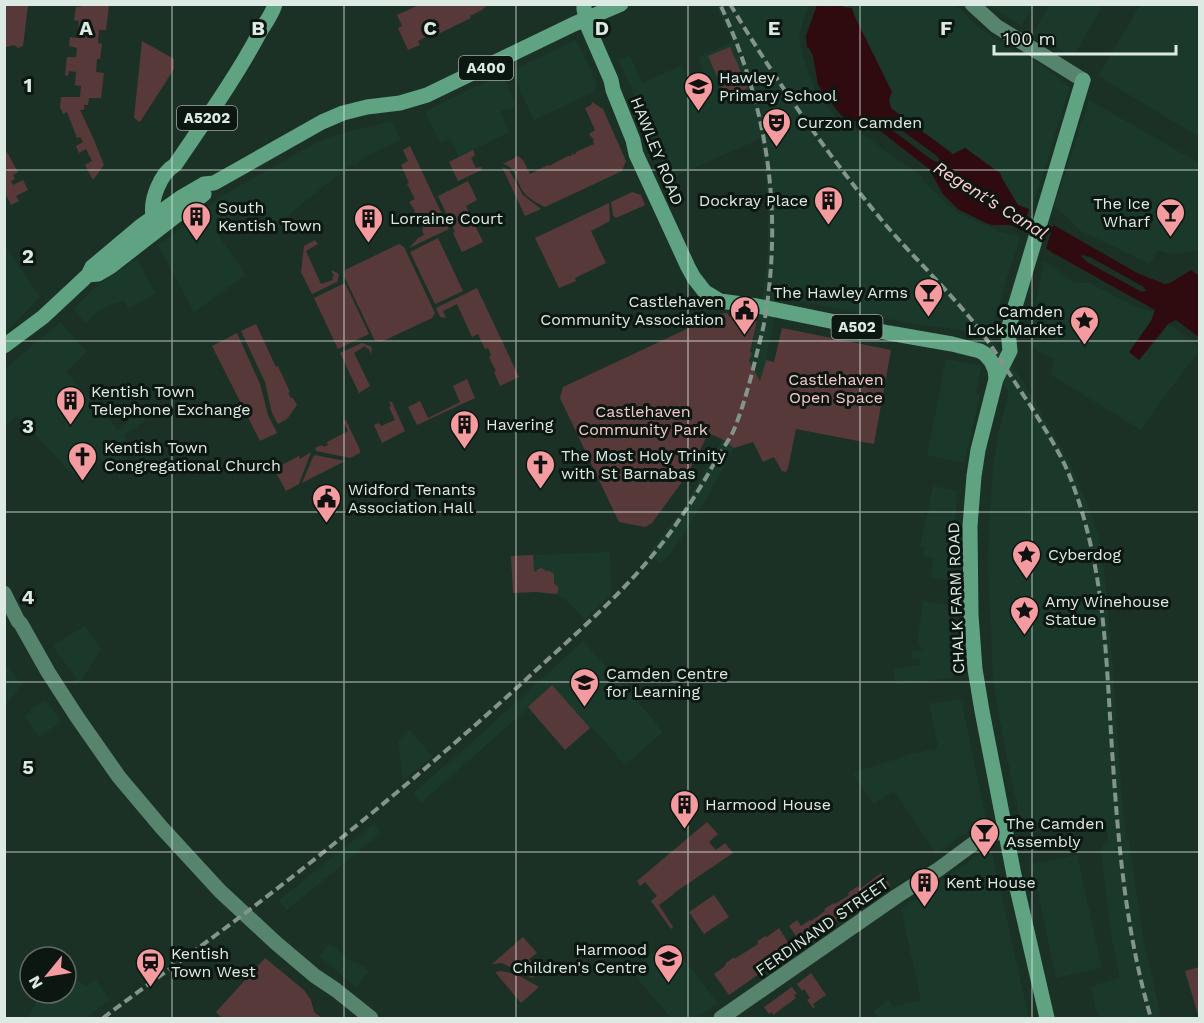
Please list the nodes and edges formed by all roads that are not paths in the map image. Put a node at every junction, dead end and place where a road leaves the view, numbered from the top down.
1 (266, 4) edge
2 (276, 4) edge
3 (621, 4) edge
4 (972, 4) edge
5 (585, 12) edge
6 (262, 28) junction
7 (1083, 80) joint
8 (161, 219) junction
9 (1008, 330) junction
10 (4, 346) edge
11 (980, 351) junction
12 (996, 378) junction
13 (4, 593) edge
14 (1006, 830) junction
15 (371, 1018) edge
16 (721, 1018) edge
17 (1047, 1018) edge

1 - 6 main road, A5202
2 - 6 main road, A5202
3 - 5 main road, A400
4 - 7 street
5 - 8 main road, A400
5 - 11 main road, HAWLEY ROAD / A502
6 - 8 main road, A5202
7 - 9 main road, CHALK FARM ROAD
8 - 10 main road, A400
9 - 11 main road
9 - 12 main road, CHALK FARM ROAD
11 - 12 main road
12 - 14 main road, CHALK FARM ROAD
13 - 15 street
14 - 16 street, FERDINAND STREET
14 - 17 main road, CHALK FARM ROAD

